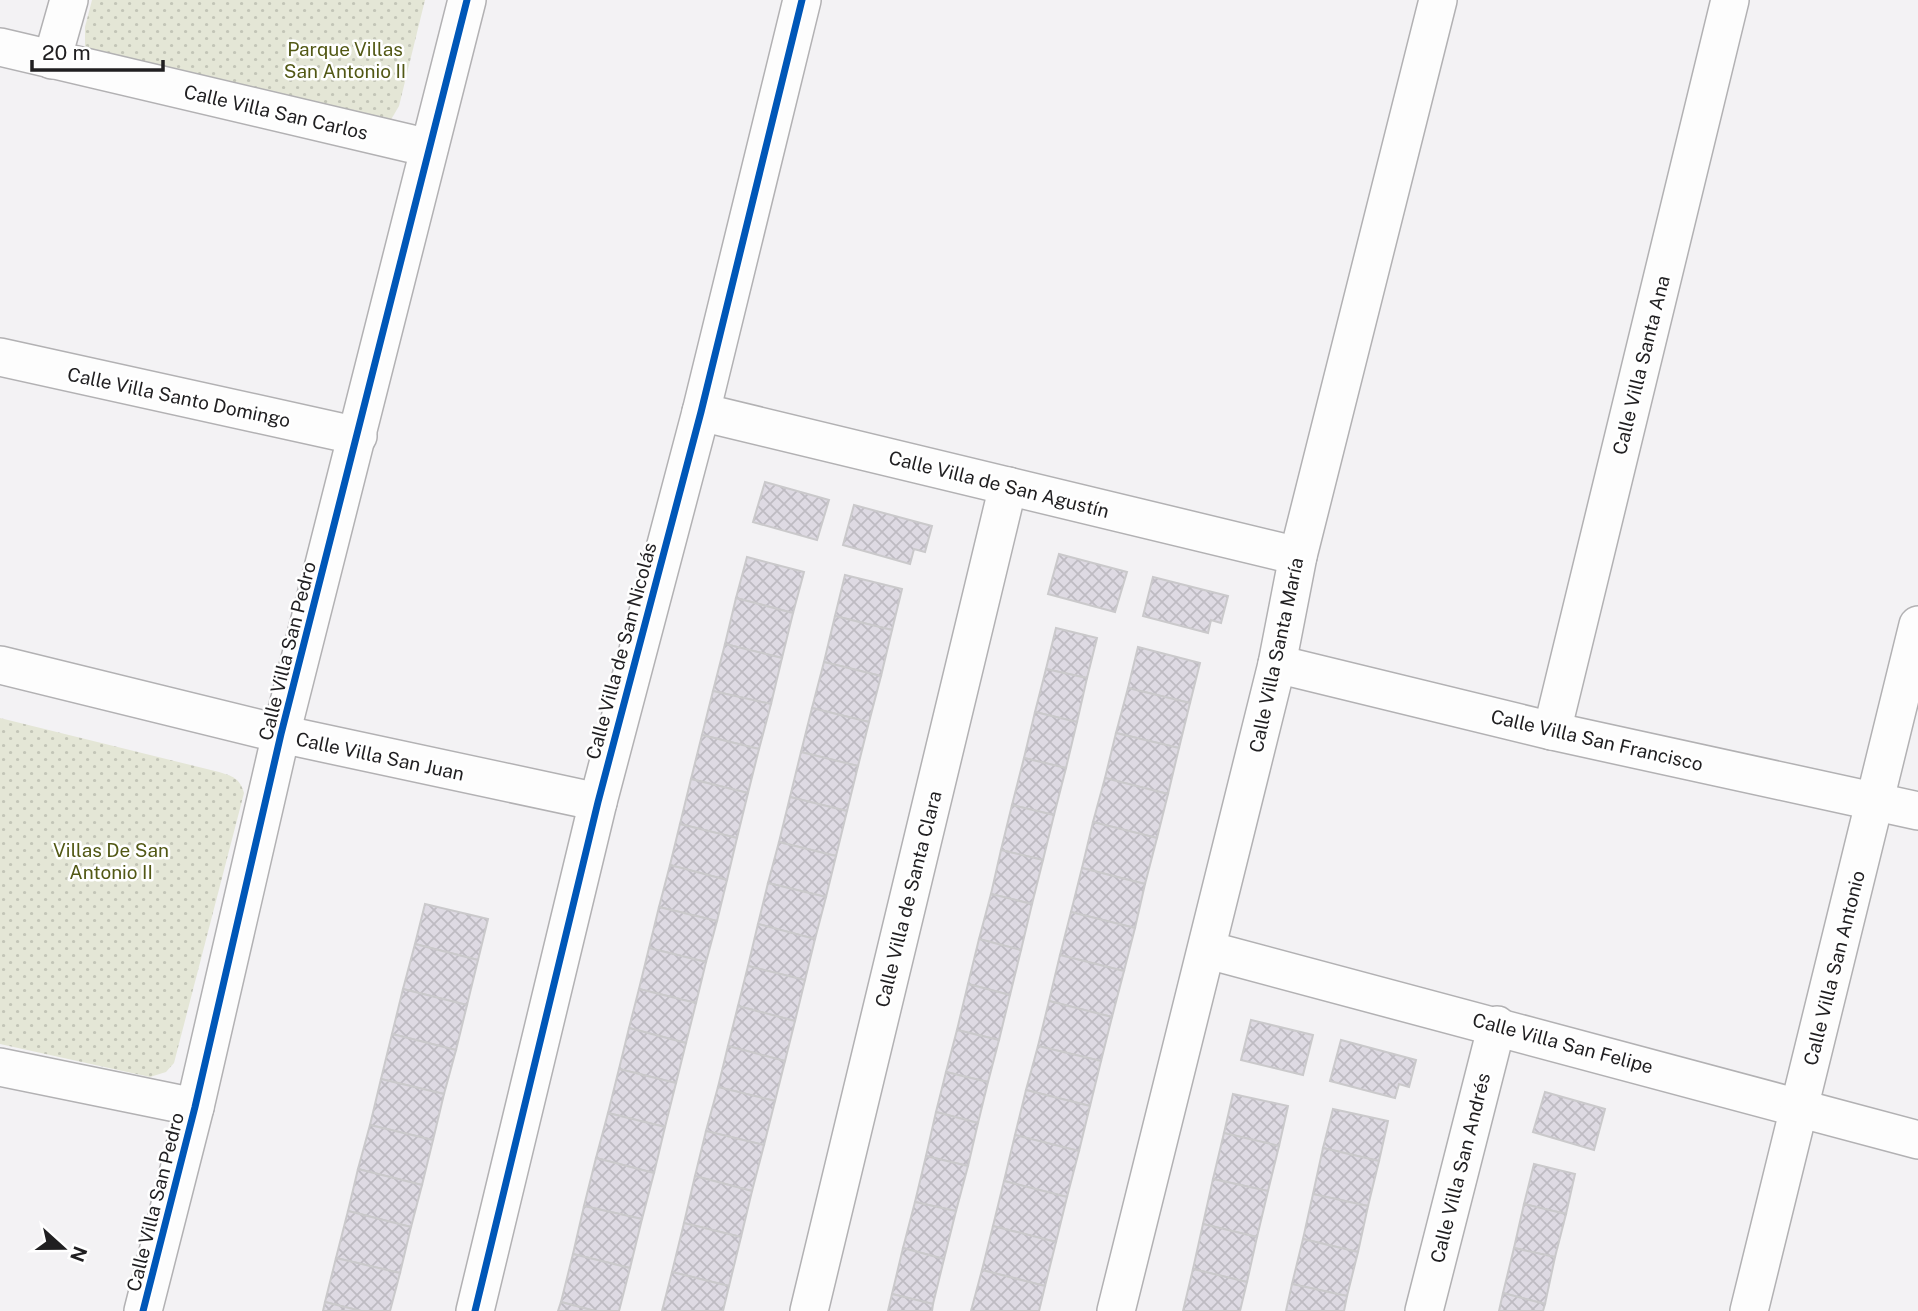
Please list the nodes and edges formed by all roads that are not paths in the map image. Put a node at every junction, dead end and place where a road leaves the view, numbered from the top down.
1 (69, 0) edge
2 (467, 0) edge
3 (802, 0) edge
4 (1438, 0) edge
5 (1730, 0) edge
6 (0, 47) edge
7 (52, 60) junction
8 (429, 148) junction
9 (0, 357) edge
10 (701, 412) junction
11 (358, 436) junction
12 (1008, 486) junction
13 (1298, 556) junction
14 (1918, 625) edge
15 (1277, 664) junction
16 (0, 665) edge
17 (1552, 731) junction
18 (281, 734) junction
19 (1875, 801) junction
20 (598, 803) junction
21 (1918, 811) edge
22 (1208, 950) junction
23 (1497, 1025) junction
24 (0, 1067) edge
25 (195, 1107) junction
26 (1799, 1107) junction
27 (1918, 1140) edge
28 (143, 1311) edge
29 (475, 1311) edge
30 (809, 1311) edge
31 (1116, 1311) edge
32 (1424, 1311) edge
33 (1749, 1311) edge

1 - 7 street
2 - 8 street, Calle Villa San Pedro
3 - 10 street, Calle Villa de San Nicolás
4 - 13 street, Calle Villa Santa María
5 - 17 street, Calle Villa Santa Ana
6 - 7 street, Calle Villa San Carlos
7 - 8 street, Calle Villa San Carlos
8 - 11 street, Calle Villa San Pedro
9 - 11 street, Calle Villa Santo Domingo
10 - 12 street, Calle Villa de San Agustín
10 - 20 street, Calle Villa de San Nicolás
11 - 18 street, Calle Villa San Pedro
12 - 13 street, Calle Villa de San Agustín
12 - 30 street, Calle Villa de Santa Clara
13 - 15 street, Calle Villa Santa María
14 - 19 street, Calle Villa San Antonio
15 - 17 street, Calle Villa San Francisco
15 - 22 street, Calle Villa Santa María
16 - 18 street, Calle Villa San Juan
17 - 19 street, Calle Villa San Francisco
18 - 20 street, Calle Villa San Juan
18 - 25 street, Calle Villa San Pedro
19 - 21 street, Calle Villa San Francisco
19 - 26 street, Calle Villa San Antonio
20 - 29 street, Calle Villa de San Nicolás
22 - 23 street, Calle Villa San Felipe
22 - 31 street, Calle Villa Santa María
23 - 26 street, Calle Villa San Felipe
23 - 32 street, Calle Villa San Andrés
24 - 25 street
25 - 28 street, Calle Villa San Pedro
26 - 27 street, Calle Villa San Felipe
26 - 33 street, Calle Villa San Antonio

